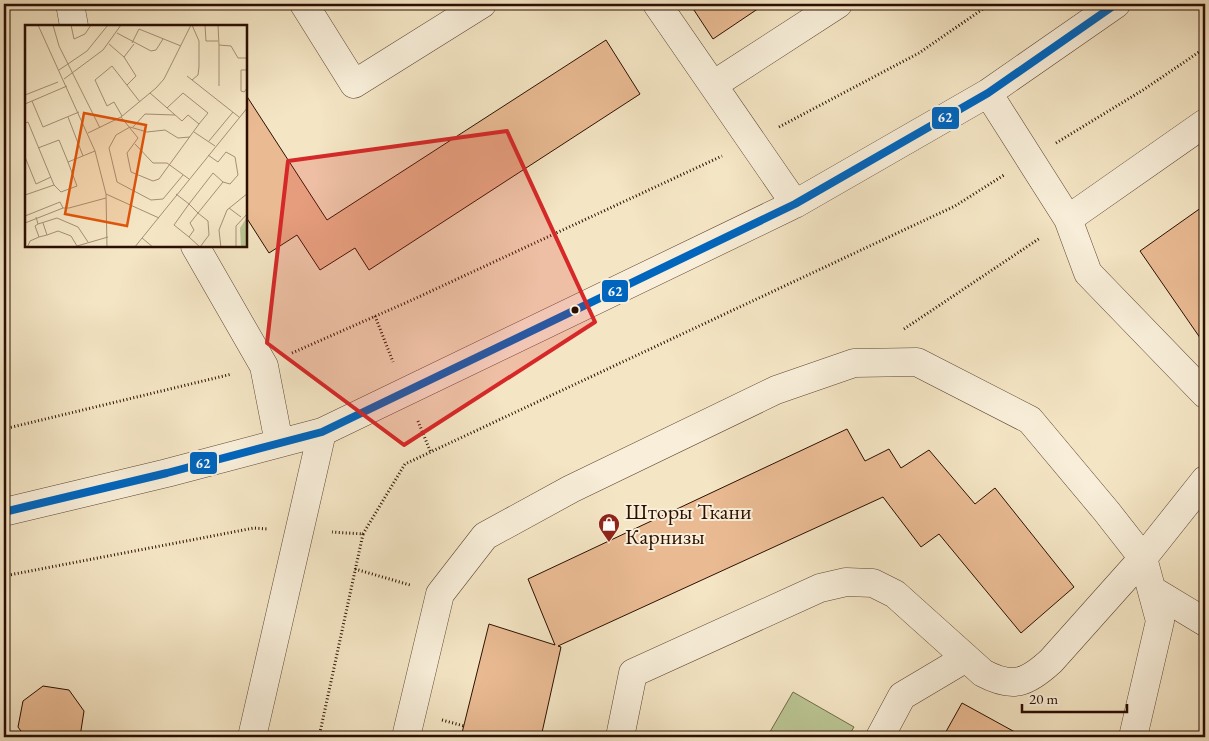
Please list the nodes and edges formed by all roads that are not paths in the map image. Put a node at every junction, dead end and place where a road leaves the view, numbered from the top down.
1 (70, 4) edge
2 (304, 4) edge
3 (482, 4) edge
4 (657, 4) edge
5 (838, 4) edge
6 (1116, 4) edge
7 (74, 25) edge
8 (713, 85) junction
9 (988, 93) junction
10 (1205, 123) edge
11 (795, 204) junction
12 (1068, 219) junction
13 (196, 248) edge
14 (1205, 394) edge
15 (322, 432) junction
16 (279, 444) junction
17 (1205, 480) edge
18 (4, 512) edge
19 (1143, 558) junction
20 (1152, 590) junction
21 (1205, 622) edge
22 (966, 658) junction
23 (252, 737) edge
24 (406, 737) edge
25 (620, 737) edge
26 (880, 737) edge
27 (1133, 737) edge

1 - 7 street
2 - 3 street
4 - 8 street
5 - 8 street
6 - 9 street
8 - 11 street
9 - 11 street
9 - 12 street
10 - 12 street
11 - 15 street
12 - 14 street
13 - 16 street
15 - 16 street
15 - 23 street
16 - 18 street
17 - 19 street
19 - 20 street
19 - 22 street
19 - 24 street
20 - 21 street
20 - 27 street
22 - 25 street
22 - 26 street

